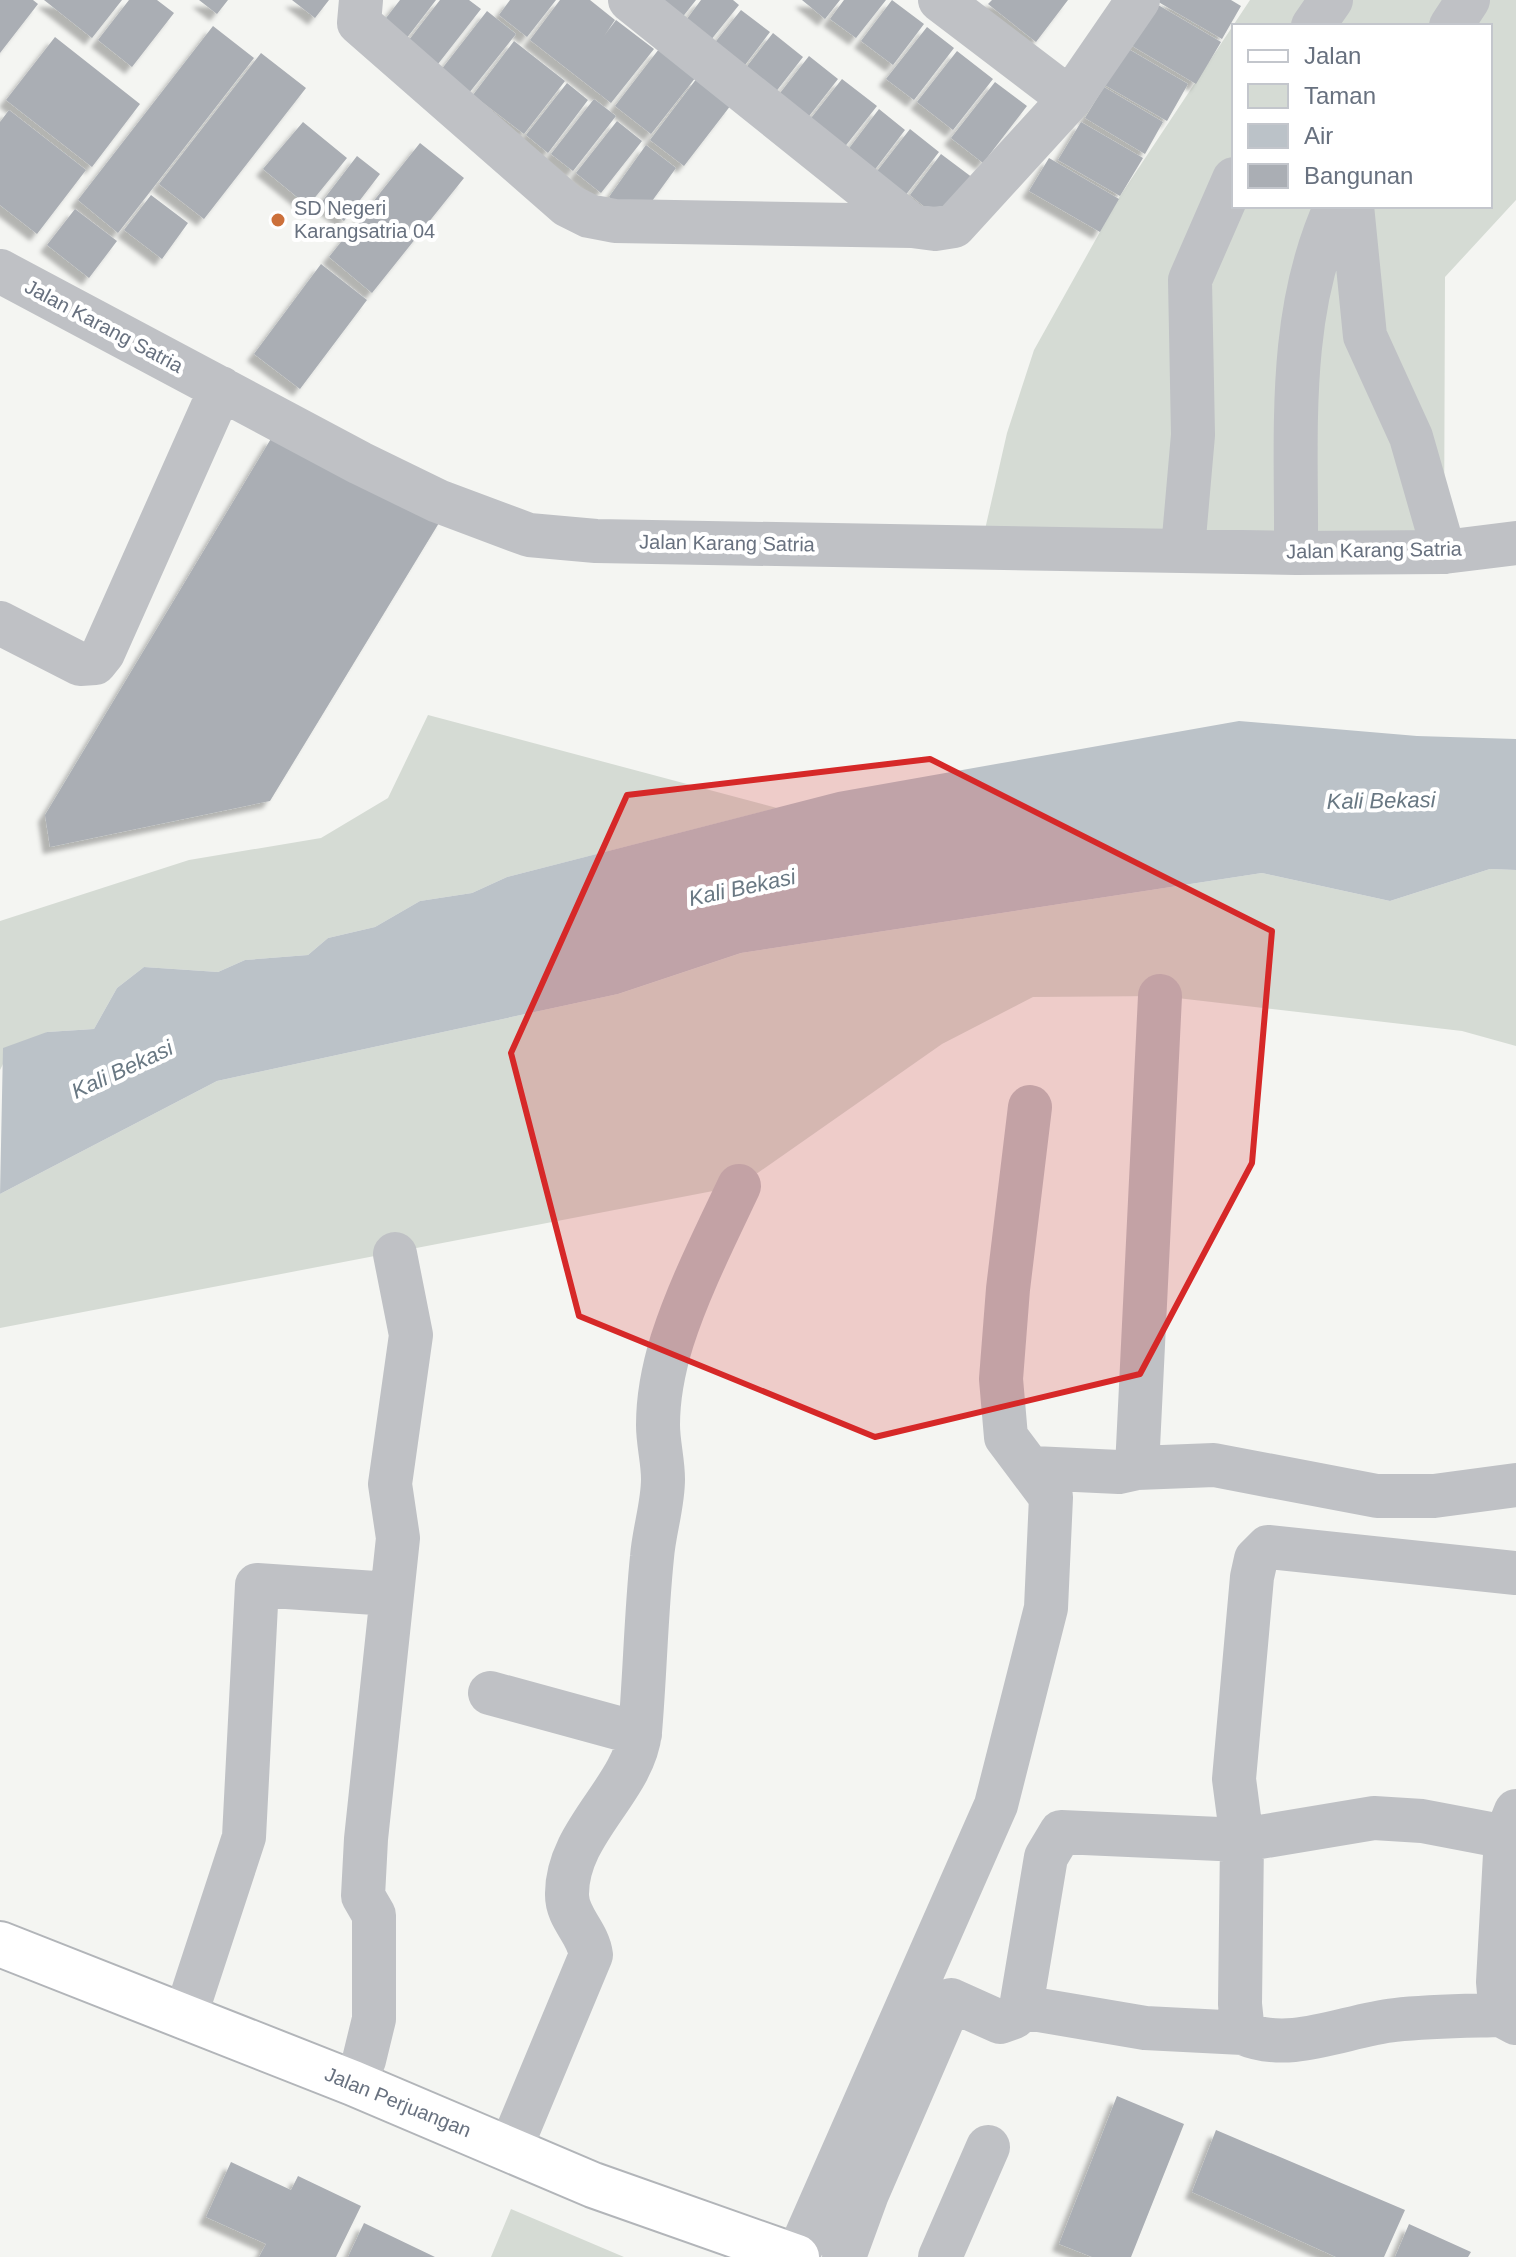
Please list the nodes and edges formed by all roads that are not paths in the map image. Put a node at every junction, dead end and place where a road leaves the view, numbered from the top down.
1 (361, 0) edge
2 (630, 0) edge
3 (940, 0) edge
4 (1138, 0) edge
5 (1331, 0) edge
6 (1468, 0) edge
7 (1314, 24) edge
8 (1452, 24) edge
9 (1070, 99) junction
10 (1229, 197) edge
11 (1332, 213) edge
12 (912, 226) junction
13 (0, 271) edge
14 (221, 388) junction
15 (1516, 543) edge
16 (1183, 549) junction
17 (1444, 552) junction
18 (1296, 553) junction
19 (0, 623) edge
20 (1160, 996) dead end
21 (1030, 1107) dead end
22 (739, 1186) dead end
23 (395, 1254) dead end
24 (1033, 1468) junction
25 (1137, 1468) junction
26 (1516, 1485) edge
27 (1516, 1573) edge
28 (390, 1594) junction
29 (490, 1693) dead end
30 (640, 1734) junction
31 (1513, 1828) edge
32 (1242, 1840) junction
33 (0, 1944) edge
34 (1021, 2007) junction
35 (185, 2017) junction
36 (1508, 2019) edge
37 (1243, 2033) junction
38 (353, 2083) junction
39 (511, 2147) junction
40 (988, 2147) dead end
41 (797, 2257) edge
42 (844, 2257) edge
43 (940, 2257) edge

1 - 12 street
2 - 12 street
3 - 9 street
4 - 9 street
5 - 7 street
6 - 8 street
9 - 12 street
10 - 16 street
11 - 17 street
11 - 18 street
13 - 14 street, Jalan Karang Satria
14 - 16 street, Jalan Karang Satria
14 - 19 street
15 - 17 street, Jalan Karang Satria
16 - 18 street, Jalan Karang Satria
17 - 18 street, Jalan Karang Satria
20 - 25 street
21 - 24 street
22 - 30 street
23 - 28 street
24 - 25 street
24 - 41 street
25 - 26 street
27 - 32 street
28 - 35 street
28 - 38 street
29 - 30 street
30 - 39 street
31 - 32 street
31 - 36 street
32 - 34 street
32 - 37 street
33 - 35 main road, Jalan Perjuangan
34 - 37 street
34 - 42 street
35 - 38 main road, Jalan Perjuangan
36 - 37 street
38 - 39 main road, Jalan Perjuangan
39 - 41 main road, Jalan Perjuangan
40 - 43 street

